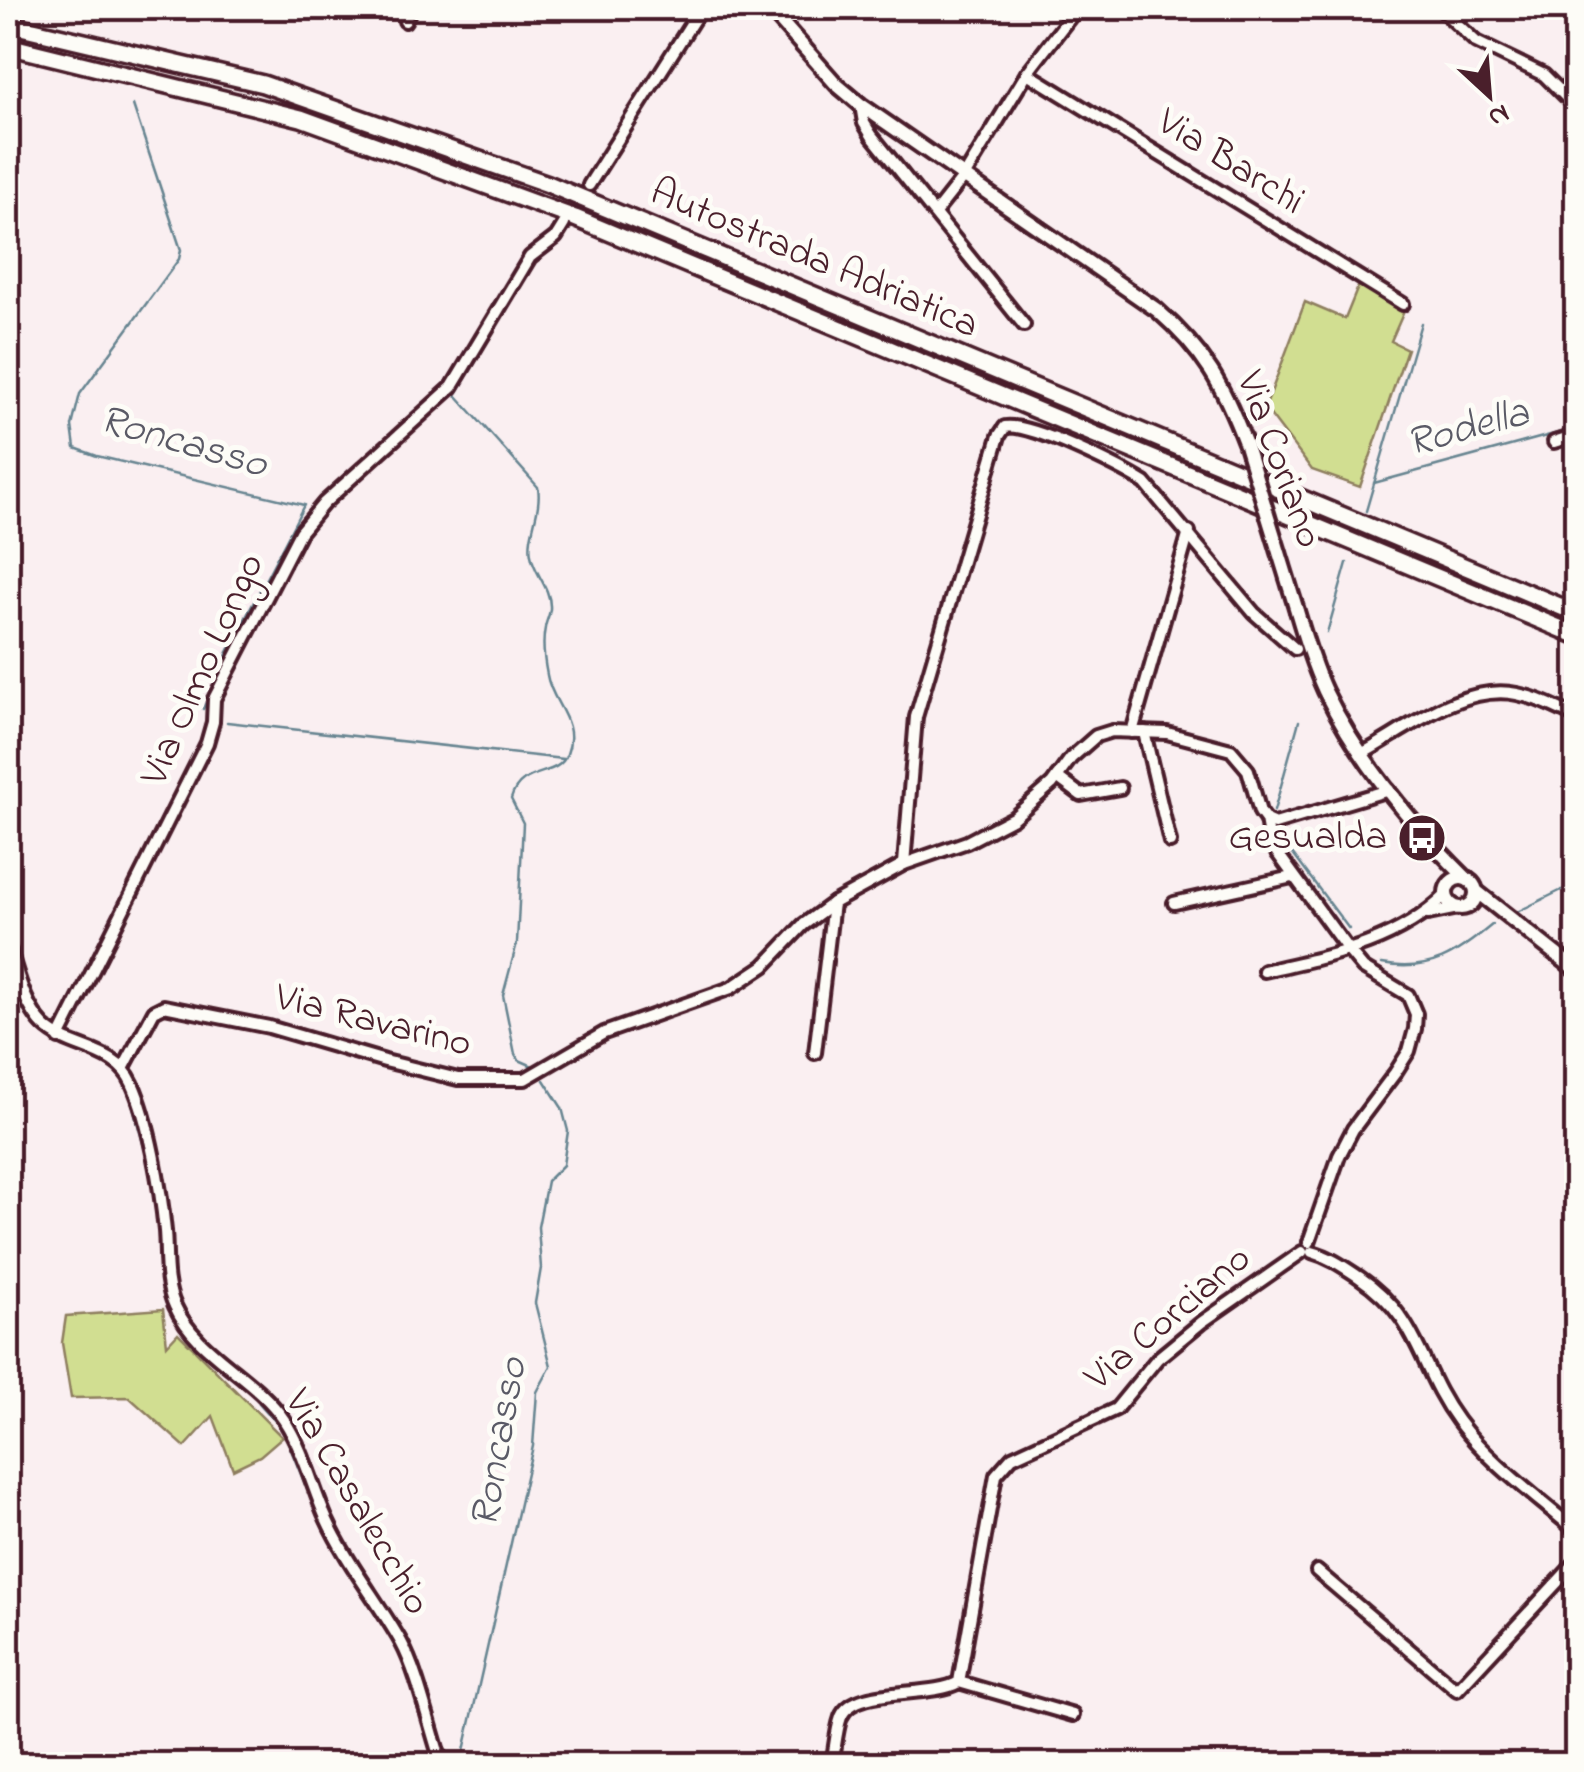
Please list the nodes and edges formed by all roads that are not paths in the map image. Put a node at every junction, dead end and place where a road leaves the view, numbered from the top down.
1 (410, 8) edge
2 (701, 8) edge
3 (769, 8) edge
4 (1078, 8) edge
5 (1440, 8) edge
6 (405, 21) dead end
7 (8, 24) edge
8 (8, 46) edge
9 (1027, 73) junction
10 (861, 104) junction
11 (1576, 107) edge
12 (965, 175) junction
13 (589, 184) dead end
14 (935, 213) junction
15 (564, 224) dead end
16 (1403, 304) dead end
17 (1024, 326) dead end
18 (1576, 435) edge
19 (1554, 442) dead end
20 (1189, 532) junction
21 (1576, 613) edge
22 (1576, 635) edge
23 (1295, 649) dead end
24 (1576, 717) edge
25 (1138, 732) junction
26 (1364, 753) junction
27 (1057, 776) junction
28 (1120, 788) dead end
29 (1389, 790) junction
30 (1266, 820) junction
31 (1170, 842) dead end
32 (1438, 850) junction
33 (904, 864) junction
34 (1292, 877) junction
35 (1472, 886) junction
36 (1447, 891) junction
37 (833, 903) junction
38 (1174, 903) dead end
39 (1463, 908) junction
40 (1499, 908) junction
41 (1426, 914) junction
42 (8, 944) edge
43 (1349, 951) junction
44 (1576, 970) edge
45 (1264, 971) dead end
46 (20, 980) junction
47 (8, 985) edge
48 (59, 1038) junction
49 (815, 1053) dead end
50 (123, 1069) junction
51 (1308, 1249) junction
52 (1576, 1531) edge
53 (1576, 1562) edge
54 (1317, 1572) dead end
55 (960, 1682) junction
56 (1072, 1715) dead end
57 (442, 1764) edge
58 (832, 1764) edge

1 - 6 street
2 - 13 street
3 - 10 main road, Via Coriano
4 - 9 street
5 - 11 street
7 - 21 highway, Autostrada Adriatica
8 - 22 highway, Autostrada Adriatica
9 - 12 street
9 - 16 street, Via Barchi
10 - 12 main road, Via Coriano
10 - 14 street, Via Coriano
12 - 14 street
12 - 26 main road, Via Coriano, bridge
14 - 17 street, Via Coriano
15 - 48 street, Via Olmo Longo
18 - 19 street
20 - 23 street
20 - 25 street
20 - 33 street
24 - 26 street
25 - 27 street, Via Ravarino
25 - 30 street, Via Ravarino
25 - 31 street
26 - 29 main road, Via Coriano
27 - 28 street
27 - 33 street, Via Ravarino
29 - 30 street
29 - 32 main road, Via Coriano
30 - 34 street
32 - 35 main road, Via Coriano
32 - 36 main road, Via Coriano
33 - 37 street, Via Ravarino
34 - 38 street
34 - 43 street
35 - 36 main road
35 - 39 main road
35 - 40 main road, Via Coriano
36 - 39 main road
36 - 41 street
37 - 49 street
37 - 50 street, Via Ravarino
39 - 40 main road
39 - 41 street
40 - 44 main road, Via Coriano
41 - 43 street
42 - 46 street
43 - 45 street
43 - 51 street
46 - 47 street
46 - 48 street
48 - 50 street
50 - 57 street, Via Casalecchio
51 - 52 street, Via Corciano
51 - 55 street, Via Corciano
53 - 54 street
55 - 56 street
55 - 58 street

